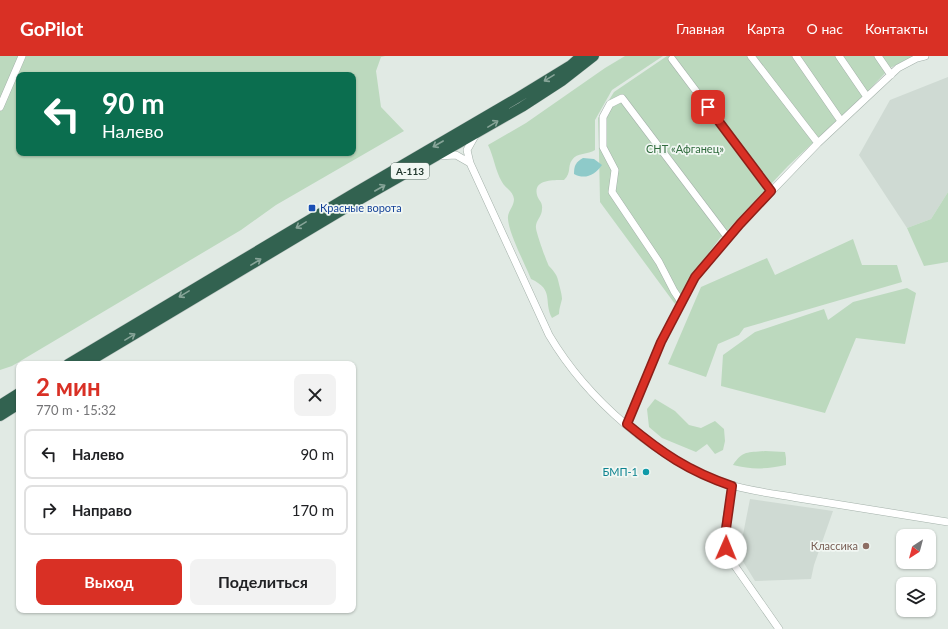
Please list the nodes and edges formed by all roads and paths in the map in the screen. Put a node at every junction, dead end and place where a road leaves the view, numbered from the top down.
1 (22, 56) edge
2 (582, 56) edge
3 (594, 56) edge
4 (751, 56) edge
5 (796, 56) edge
6 (838, 56) edge
7 (878, 56) edge
8 (922, 56) edge
9 (672, 59) dead end
10 (891, 75) junction
11 (867, 97) junction
12 (0, 107) edge
13 (841, 121) junction
14 (478, 132) junction
15 (818, 143) junction
16 (436, 156) junction
17 (470, 163) junction
18 (771, 191) junction
19 (728, 238) junction
20 (682, 303) junction
21 (73, 361) edge
22 (90, 361) edge
23 (16, 395) edge
24 (0, 405) edge
25 (16, 406) edge
26 (0, 416) edge
27 (627, 424) junction
28 (732, 486) junction
29 (948, 522) edge
30 (780, 629) edge

1 - 12 street
2 -> 21 highway, А-113
14 -> 3 highway, А-113
4 - 15 street
5 - 13 street
6 - 11 street
7 - 10 street
8 - 10 street
9 - 18 street
10 - 11 street
11 - 13 street
13 - 15 street
14 - 16 highway, А-113
14 - 17 street
15 - 18 street
16 - 17 street
22 -> 16 highway, А-113
17 - 27 street
18 - 19 street
19 - 20 street
19 - 20 street
20 - 27 street
23 - 24 highway
25 - 26 highway
27 - 28 street
28 - 29 street
28 - 30 street

